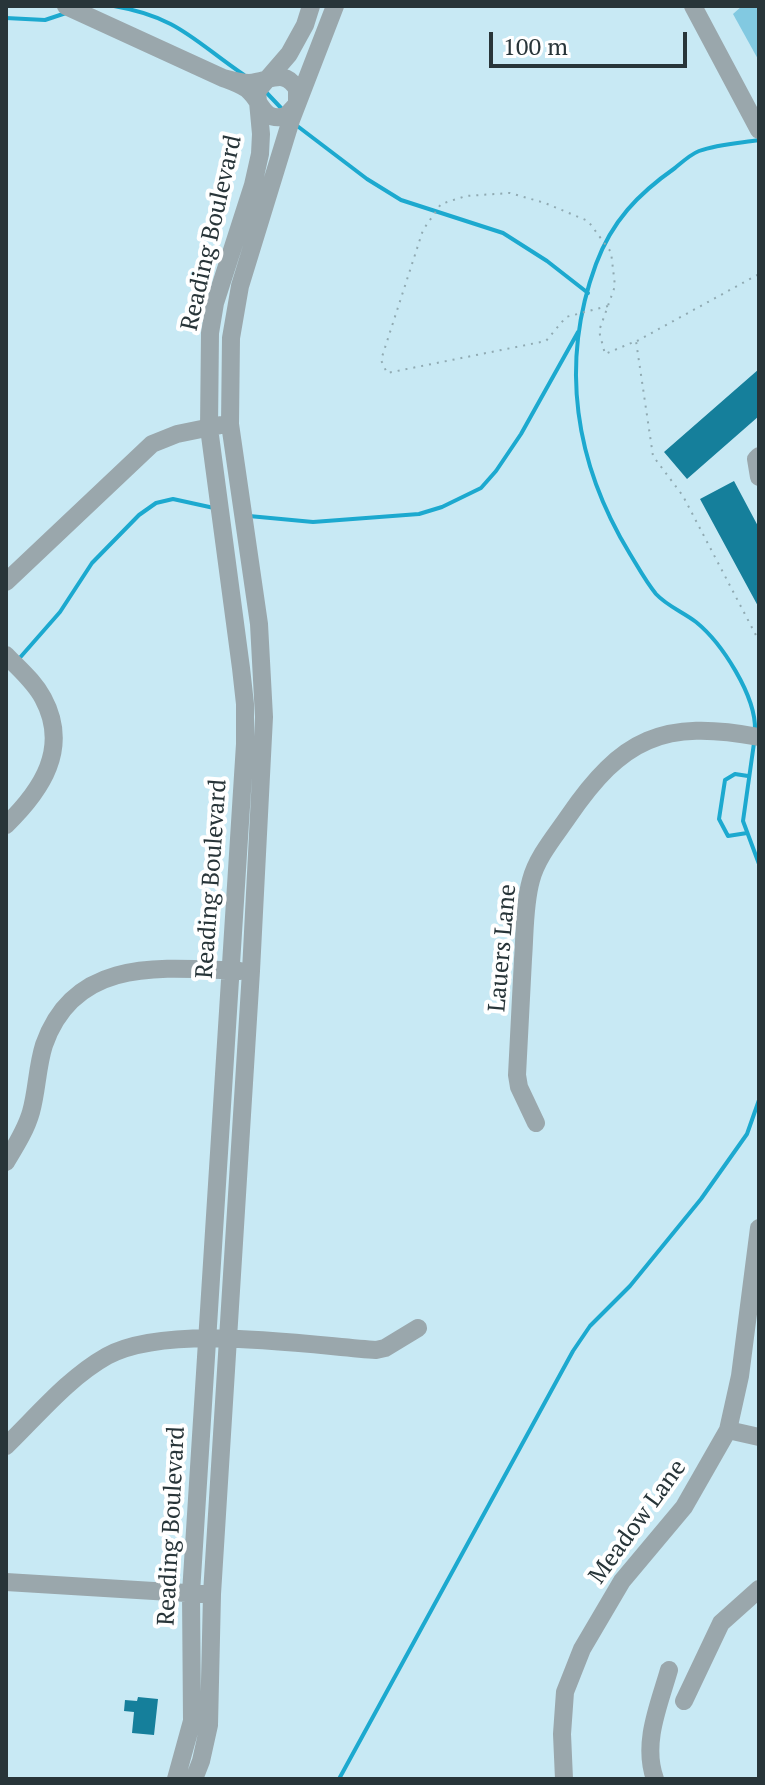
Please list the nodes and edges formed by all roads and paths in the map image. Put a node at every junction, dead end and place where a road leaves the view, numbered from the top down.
1 (66, 6) edge
2 (311, 6) edge
3 (335, 6) edge
4 (694, 6) edge
5 (223, 78) junction
6 (266, 79) junction
7 (257, 103) junction
8 (297, 104) junction
9 (759, 130) edge
10 (759, 274) edge
11 (608, 306) junction
12 (636, 341) junction
13 (230, 424) junction
14 (209, 428) junction
15 (759, 456) edge
16 (759, 477) edge
17 (6, 582) edge
18 (759, 641) edge
19 (6, 655) edge
20 (759, 737) edge
21 (6, 825) edge
22 (229, 970) junction
23 (251, 971) junction
24 (536, 1123) dead end
25 (6, 1162) edge
26 (759, 1228) edge
27 (755, 1288) edge
28 (418, 1328) dead end
29 (206, 1339) junction
30 (229, 1339) junction
31 (728, 1430) junction
32 (759, 1437) edge
33 (6, 1446) edge
34 (6, 1582) edge
35 (759, 1589) edge
36 (191, 1593) junction
37 (212, 1594) junction
38 (669, 1670) dead end
39 (684, 1701) dead end
40 (176, 1779) edge
41 (194, 1779) edge
42 (564, 1779) edge
43 (655, 1779) edge

1 - 5 street
2 - 6 street, Reading Boulevard
3 - 8 street, Reading Boulevard
4 - 9 street
5 - 6 street
5 - 7 street
6 - 7 street, Reading Boulevard
6 - 8 street
7 - 8 street
7 - 14 street, Reading Boulevard
8 - 13 street, Reading Boulevard
10 - 12 path
11 - 11 path
11 - 12 path
12 - 18 path
13 - 14 street
13 - 23 street, Reading Boulevard
14 - 17 street
14 - 22 street, Reading Boulevard
15 - 16 street
19 - 21 street
20 - 24 street, Lauers Lane
22 - 23 street
22 - 25 street
22 - 29 street, Reading Boulevard
23 - 30 street, Reading Boulevard
26 - 27 street, Meadow Lane
27 - 31 street, Meadow Lane
28 - 30 street
29 - 30 street
29 - 33 street
29 - 36 street, Reading Boulevard
30 - 37 street, Reading Boulevard
31 - 32 street
31 - 42 street, Meadow Lane
34 - 36 street
35 - 39 street
36 - 37 street
36 - 40 street, Reading Boulevard
37 - 41 street, Reading Boulevard
38 - 43 street

